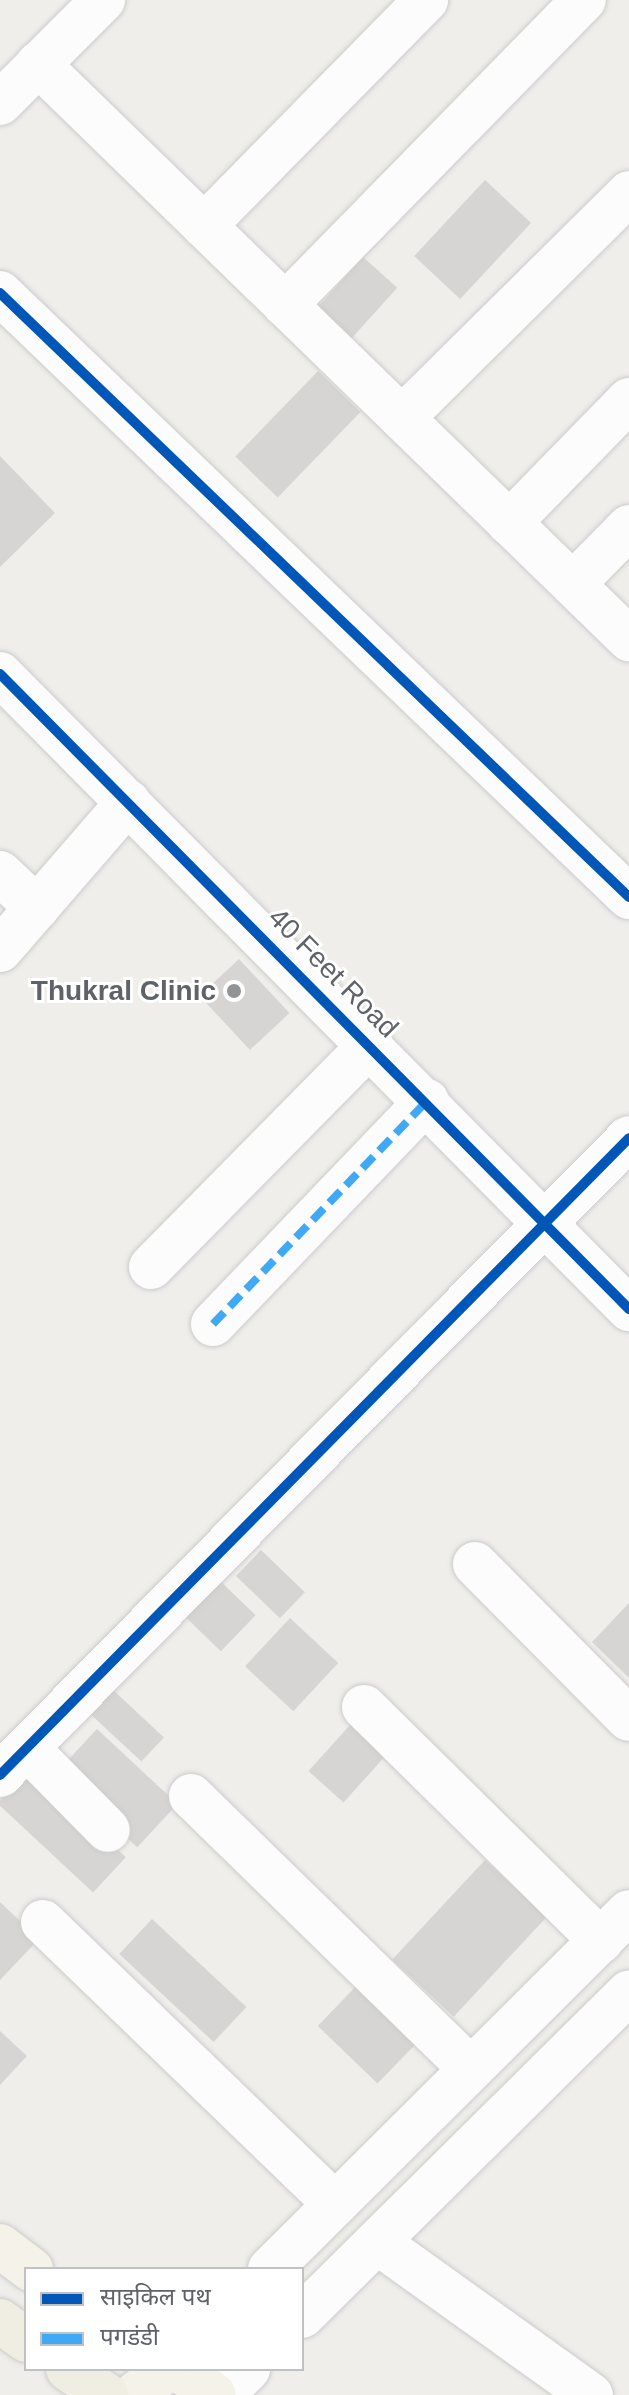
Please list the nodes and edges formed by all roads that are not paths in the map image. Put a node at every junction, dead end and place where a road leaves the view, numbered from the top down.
1 (103, 0) edge
2 (426, 0) edge
3 (584, 0) edge
4 (38, 64) junction
5 (0, 103) edge
6 (629, 193) edge
7 (204, 226) junction
8 (0, 293) edge
9 (285, 305) junction
10 (629, 400) edge
11 (402, 418) junction
12 (509, 523) junction
13 (629, 527) edge
14 (573, 584) junction
15 (629, 639) edge
16 (0, 674) edge
17 (128, 802) junction
18 (0, 873) edge
19 (629, 897) edge
20 (37, 908) junction
21 (0, 950) edge
22 (371, 1044) junction
23 (427, 1101) junction
24 (629, 1138) edge
25 (544, 1220) junction
26 (151, 1267) dead end
27 (629, 1309) edge
28 (213, 1324) dead end
29 (475, 1564) dead end
30 (364, 1707) dead end
31 (629, 1719) edge
32 (13, 1761) edge
33 (191, 1796) dead end
34 (108, 1830) dead end
35 (43, 1922) dead end
36 (615, 1926) edge
37 (629, 1992) edge
38 (471, 2069) junction
39 (335, 2204) junction
40 (377, 2242) junction
41 (272, 2267) edge
42 (304, 2314) edge
43 (0, 2321) edge
44 (24, 2339) edge
45 (71, 2371) edge
46 (165, 2371) edge
47 (181, 2371) edge
48 (246, 2371) edge
49 (106, 2395) edge
50 (134, 2395) edge
51 (214, 2395) edge
52 (222, 2395) edge
53 (591, 2395) edge

1 - 4 street
2 - 7 street
3 - 9 street
4 - 5 street
4 - 7 street
6 - 11 street
7 - 9 street
8 - 19 street
9 - 11 street
10 - 12 street
11 - 12 street
12 - 14 street
13 - 14 street
14 - 15 street
16 - 17 street, 40 Feet Road
17 - 20 street
17 - 22 street, 40 Feet Road
18 - 20 street
20 - 21 street
22 - 23 street, 40 Feet Road
22 - 26 street
23 - 25 street, 40 Feet Road
23 - 28 street
24 - 25 street
25 - 27 street, 40 Feet Road
25 - 32 street
29 - 31 street
30 - 36 street
32 - 34 street
33 - 38 street
35 - 39 street
36 - 38 street
37 - 40 street
38 - 39 street
39 - 41 street
40 - 42 street
40 - 53 street
43 - 44 highway
45 - 49 highway
46 - 50 main road
47 - 51 main road
48 - 52 street

